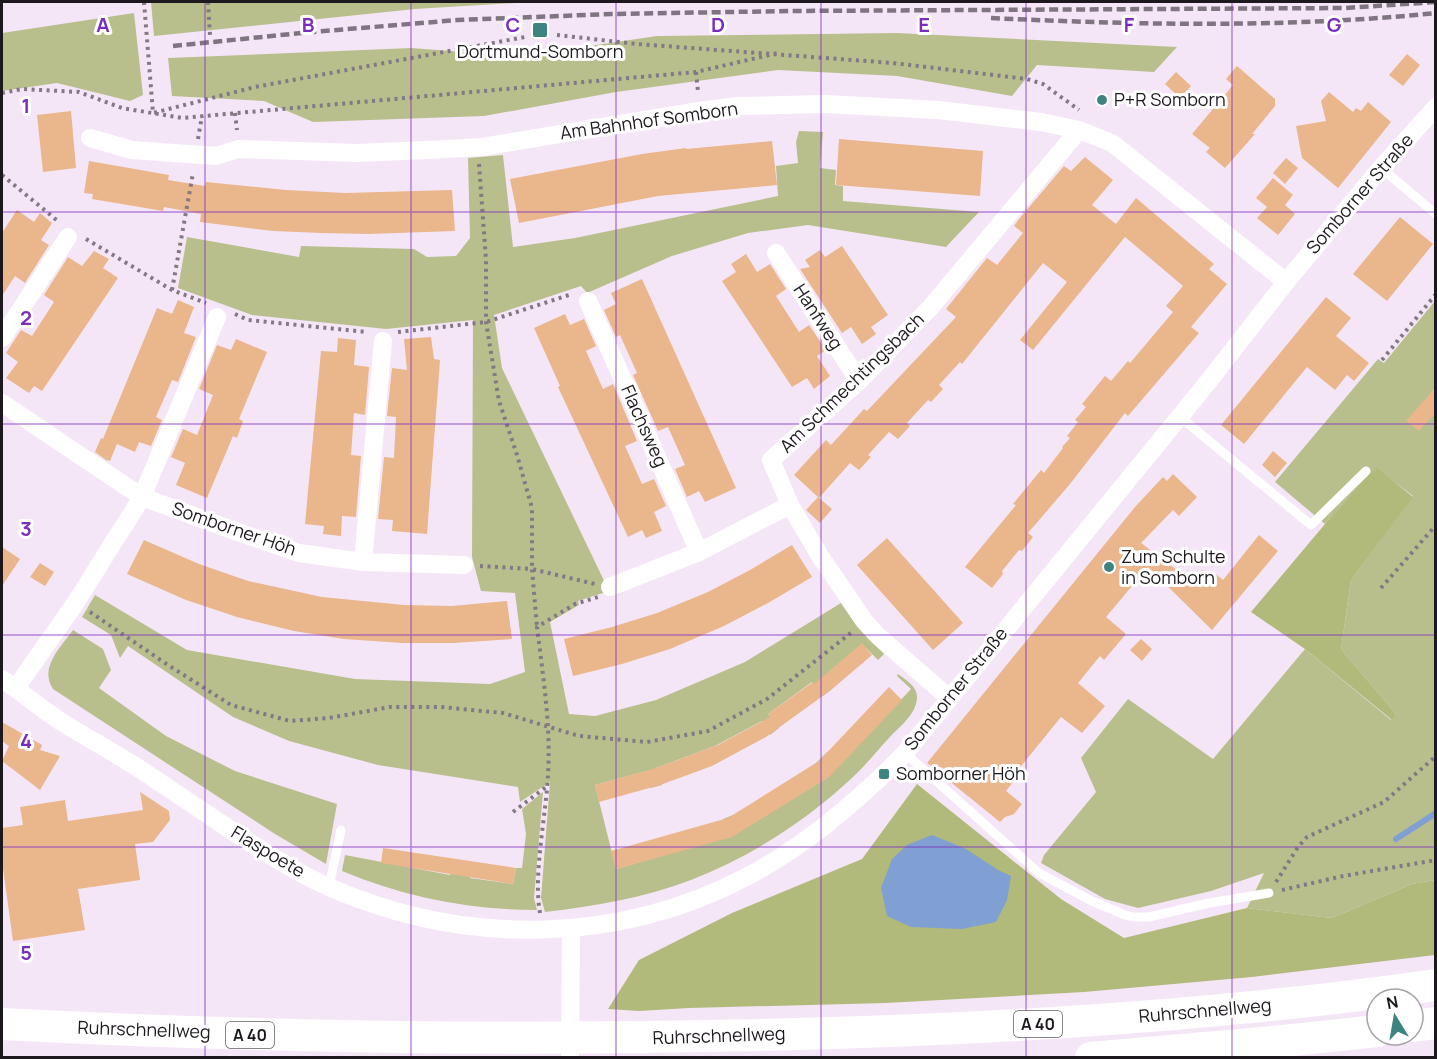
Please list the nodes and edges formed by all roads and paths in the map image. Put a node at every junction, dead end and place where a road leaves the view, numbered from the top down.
1 (144, 2) edge
2 (208, 2) edge
3 (210, 35) dead end
4 (557, 35) dead end
5 (525, 37) dead end
6 (778, 53) junction
7 (2, 93) edge
8 (1436, 107) edge
9 (153, 113) junction
10 (202, 116) junction
11 (1081, 121) junction
12 (90, 138) dead end
13 (478, 147) junction
14 (196, 154) junction
15 (1381, 168) junction
16 (2, 175) edge
17 (1436, 214) edge
18 (70, 232) junction
19 (776, 253) dead end
20 (1286, 282) junction
21 (172, 290) junction
22 (1436, 294) edge
23 (588, 301) joint
24 (219, 311) junction
25 (486, 322) junction
26 (383, 335) junction
27 (2, 339) edge
28 (1382, 360) dead end
29 (859, 381) junction
30 (2, 403) edge
31 (1180, 417) junction
32 (1366, 471) dead end
33 (142, 497) junction
34 (790, 504) junction
35 (1436, 525) edge
36 (699, 552) junction
37 (363, 562) junction
38 (464, 565) joint
39 (532, 569) junction
40 (610, 587) junction
41 (1381, 588) dead end
42 (75, 602) junction
43 (865, 622) junction
44 (537, 627) junction
45 (9, 683) edge
46 (949, 698) junction
47 (547, 727) junction
48 (905, 753) junction
49 (1436, 756) edge
50 (547, 787) junction
51 (513, 812) dead end
52 (340, 830) dead end
53 (1436, 860) edge
54 (329, 887) junction
55 (1269, 893) junction
56 (540, 914) dead end
57 (571, 930) junction
58 (1436, 985) edge
59 (2, 1024) edge
60 (1365, 1031) edge
61 (570, 1058) edge
62 (1091, 1058) edge

1 - 9 path
2 - 3 path
4 - 6 path
5 - 9 path
6 - 10 path
6 - 11 path
7 - 9 path
8 - 15 street, Somborner Straße
9 - 10 path
10 - 14 path
11 - 13 street, Am Bahnhof Somborn
11 - 20 street, Am Bahnhof Somborn
11 - 29 street, Am Schmechtingsbach
12 - 14 street, Am Bahnhof Somborn
13 - 14 street, Am Bahnhof Somborn
13 - 25 path
14 - 21 path
15 - 17 lane
15 - 20 street, Somborner Straße
16 - 18 path
18 - 21 path
18 - 27 street
19 - 29 street, Hanfweg
20 - 31 street, Somborner Straße
21 - 24 path
22 - 28 path
23 - 25 path
23 - 36 street, Flachsweg
24 - 26 path
24 - 33 street
25 - 26 path
25 - 39 path
26 - 37 street
29 - 34 street, Am Schmechtingsbach
30 - 33 street, Somborner Höh
31 - 32 lane
31 - 46 street, Somborner Straße
33 - 37 street, Somborner Höh
33 - 42 street
34 - 36 street
34 - 43 street, Am Schmechtingsbach
35 - 41 path
36 - 40 street
37 - 38 street, Somborner Höh
38 - 39 path
39 - 40 path
39 - 44 path
40 - 44 path
42 - 45 street
42 - 47 path
43 - 46 street, Am Schmechtingsbach
43 - 47 path
44 - 47 path
45 - 54 street, Flaspoete
46 - 48 street, Somborner Straße
47 - 50 path
48 - 55 lane
48 - 57 street, Somborner Straße
49 - 55 path
50 - 51 path
50 - 56 path
52 - 54 lane
53 - 55 path
54 - 57 street, Flaspoete
57 - 61 street
58 - 59 highway, Ruhrschnellweg / A 40
60 - 62 highway, Ruhrschnellweg

